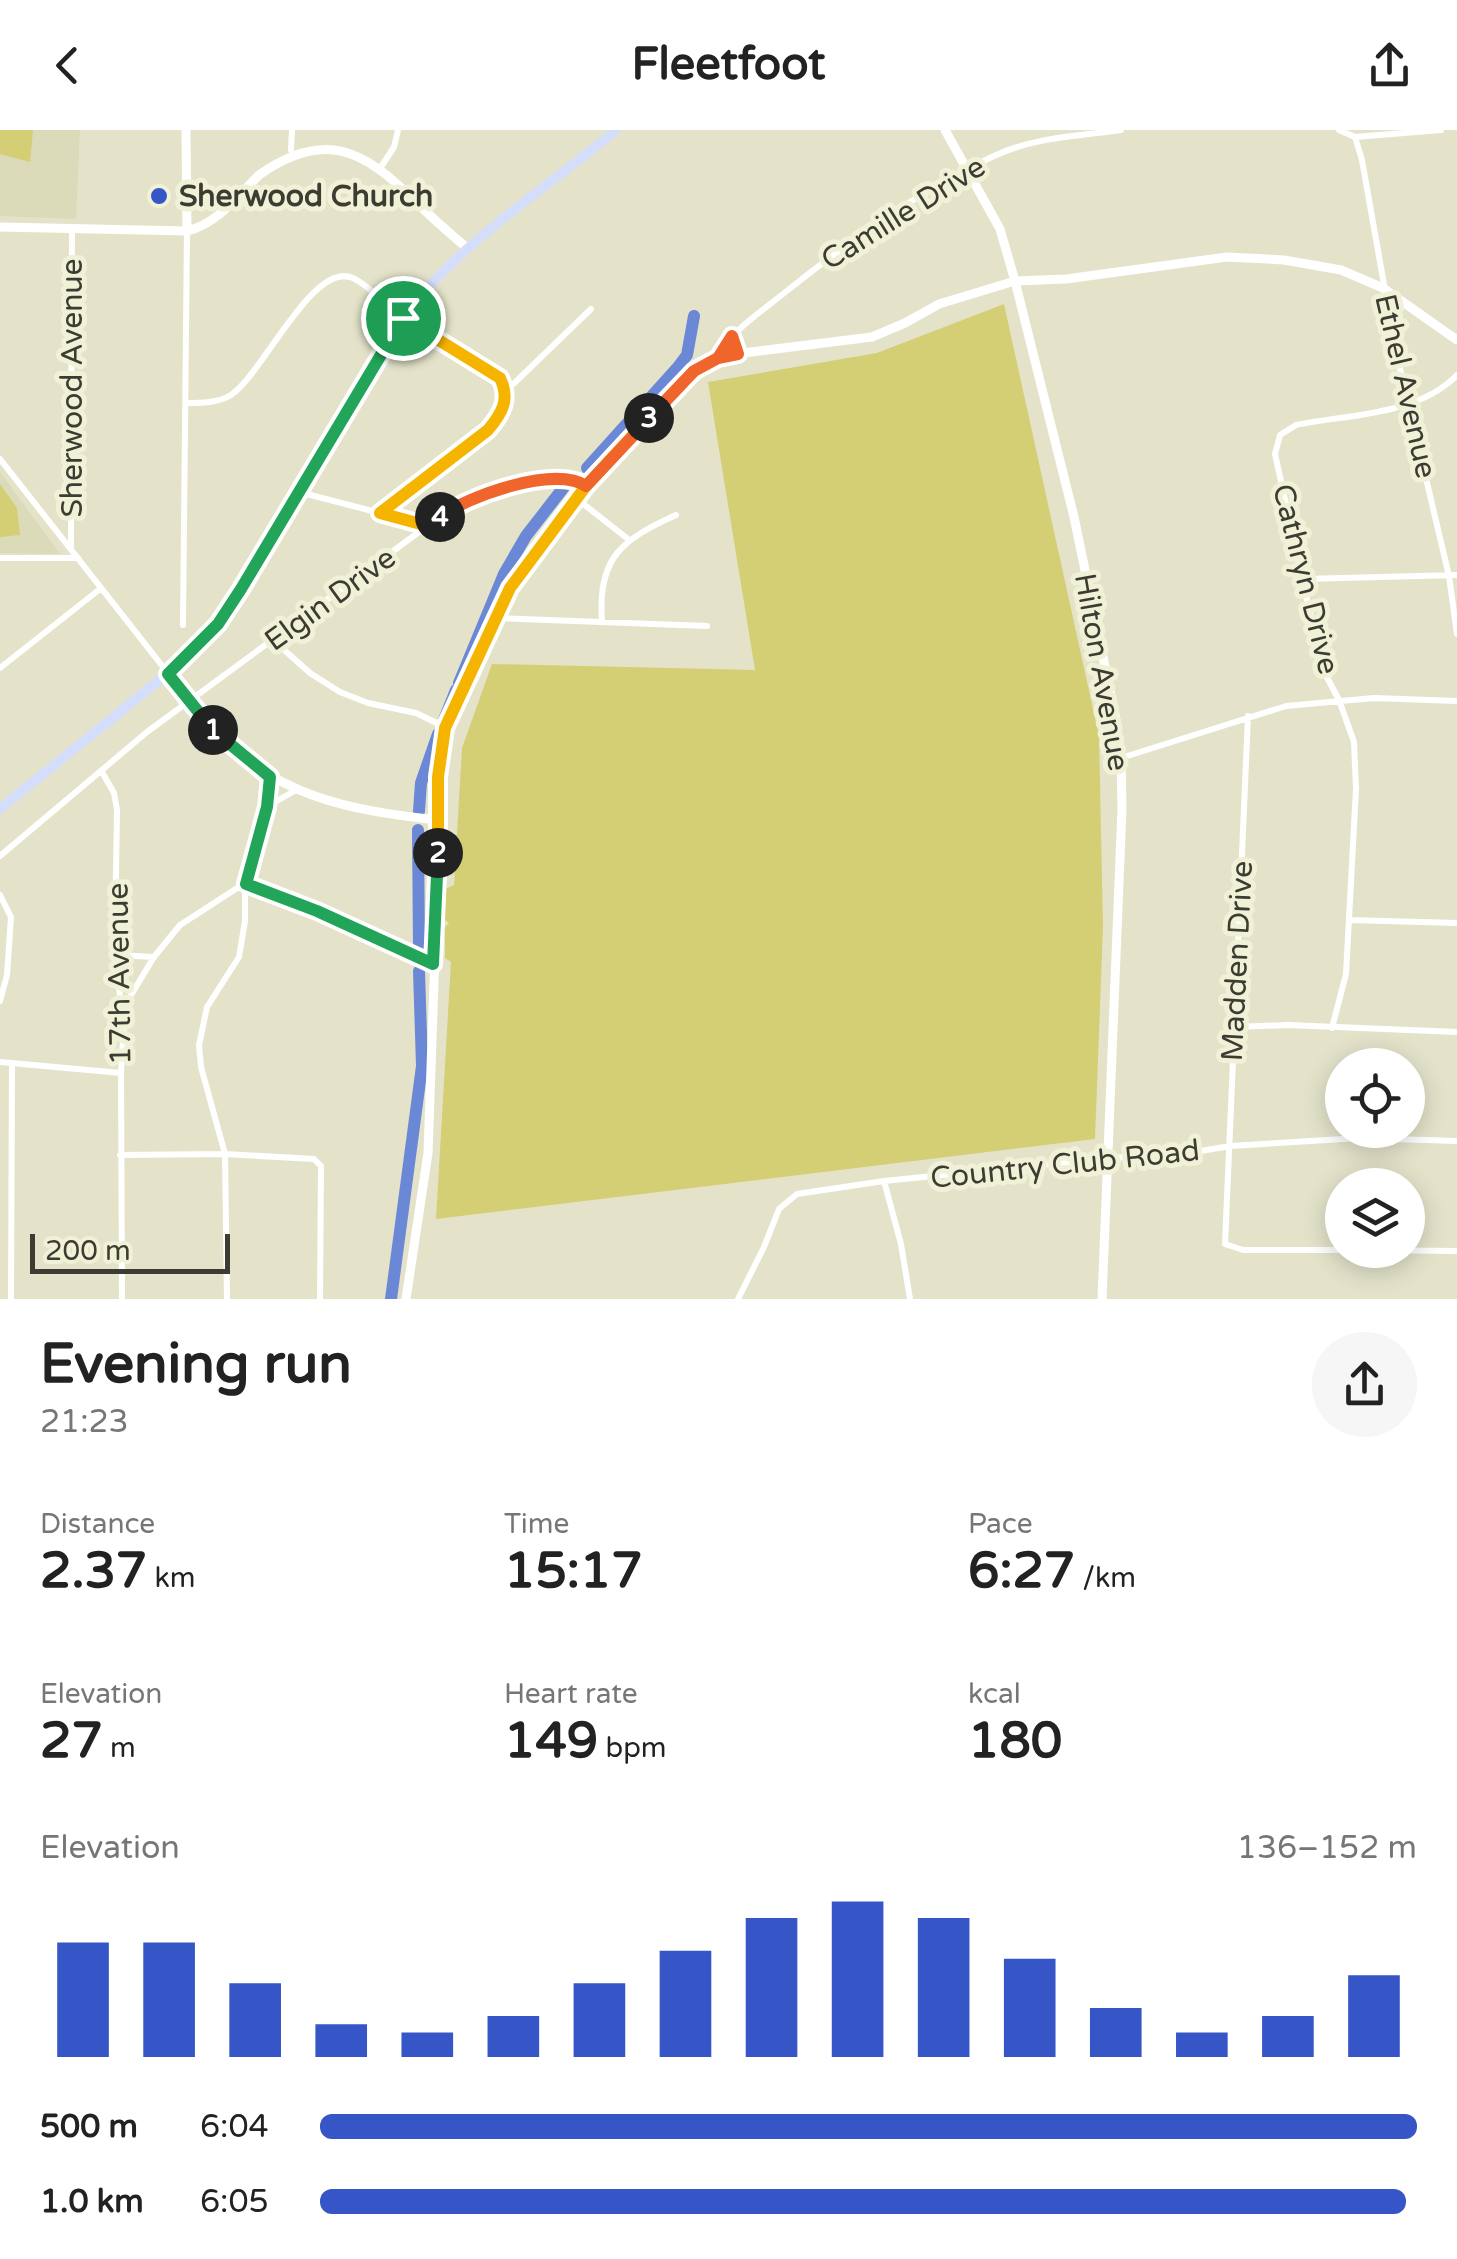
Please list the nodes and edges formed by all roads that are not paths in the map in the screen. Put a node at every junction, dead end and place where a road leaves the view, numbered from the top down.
1 (186, 130) edge
2 (292, 130) edge
3 (398, 130) edge
4 (616, 130) edge
5 (945, 130) edge
6 (1121, 130) edge
7 (1339, 130) edge
8 (1441, 130) edge
9 (1354, 137) junction
10 (291, 150) junction
11 (381, 167) junction
12 (968, 170) junction
13 (0, 228) edge
14 (72, 228) junction
15 (186, 232) junction
16 (466, 247) junction
17 (1016, 281) junction
18 (1383, 288) junction
19 (591, 309) dead end
20 (403, 318) junction
21 (732, 336) junction
22 (1457, 340) edge
23 (738, 354) junction
24 (718, 358) junction
25 (1457, 376) edge
26 (506, 391) junction
27 (186, 403) junction
28 (1410, 404) junction
29 (0, 458) edge
30 (586, 486) junction
31 (298, 492) junction
32 (576, 499) junction
33 (380, 513) junction
34 (676, 515) dead end
35 (428, 526) junction
36 (628, 539) junction
37 (71, 547) junction
38 (0, 558) edge
39 (78, 558) junction
40 (1453, 576) edge
41 (1304, 579) junction
42 (100, 589) junction
43 (498, 618) junction
44 (602, 621) junction
45 (183, 625) dead end
46 (708, 626) dead end
47 (1457, 634) edge
48 (274, 640) junction
49 (0, 668) edge
50 (168, 674) junction
51 (190, 700) junction
52 (1339, 700) junction
53 (1457, 701) edge
54 (1248, 716) junction
55 (445, 728) junction
56 (1120, 758) junction
57 (102, 772) junction
58 (270, 777) junction
59 (296, 790) junction
60 (267, 807) junction
61 (0, 809) edge
62 (438, 820) junction
63 (0, 856) edge
64 (246, 884) junction
65 (0, 894) edge
66 (1349, 920) junction
67 (1457, 923) edge
68 (118, 956) junction
69 (154, 957) junction
70 (433, 964) junction
71 (0, 1001) edge
72 (125, 1005) junction
73 (1235, 1026) junction
74 (1332, 1028) junction
75 (1457, 1032) edge
76 (0, 1062) edge
77 (12, 1063) junction
78 (121, 1073) junction
79 (1457, 1141) edge
80 (1230, 1146) junction
81 (225, 1154) junction
82 (0, 1155) edge
83 (12, 1155) junction
84 (120, 1156) junction
85 (1110, 1158) junction
86 (884, 1181) junction
87 (0, 1246) edge
88 (11, 1246) junction
89 (1325, 1250) edge
90 (1425, 1251) edge
91 (1457, 1251) edge
92 (11, 1299) edge
93 (122, 1299) edge
94 (227, 1299) edge
95 (320, 1299) edge
96 (406, 1299) edge
97 (738, 1299) edge
98 (910, 1299) edge
99 (1102, 1299) edge

1 - 15 street
2 - 10 street
3 - 11 street
4 - 16 main road
5 - 12 street, Hilton Avenue
6 - 12 street, Camille Drive
7 - 9 street
8 - 9 street
9 - 18 street, Ethel Avenue
10 - 11 street
10 - 15 street
11 - 16 street
12 - 17 street, Hilton Avenue
12 - 21 street, Camille Drive
13 - 14 street
14 - 15 street
14 - 37 street, Sherwood Avenue
15 - 27 street
16 - 20 main road
17 - 18 street
17 - 23 street
17 - 56 street, Hilton Avenue
18 - 22 street
18 - 28 street, Ethel Avenue
19 - 26 street
20 - 26 street
20 - 27 street
20 - 31 main road
21 - 23 street
21 - 24 street, Camille Drive
23 - 24 street
24 - 30 street
25 - 28 street, Cathryn Drive
26 - 33 street
27 - 45 street
28 - 40 street, Ethel Avenue
28 - 41 street, Cathryn Drive
29 - 37 street
30 - 32 street
30 - 35 street, Elgin Drive
31 - 33 street
31 - 50 main road
32 - 36 street
32 - 43 street
33 - 35 street
34 - 36 street
35 - 48 street, Elgin Drive
36 - 44 street
37 - 39 street
38 - 39 street
39 - 42 street
40 - 41 street
40 - 47 street, Ethel Avenue
41 - 52 street, Cathryn Drive
42 - 49 street
42 - 50 street
43 - 44 street
43 - 55 street
44 - 46 street
48 - 51 street, Elgin Drive
48 - 55 street
50 - 51 street
50 - 61 main road
51 - 57 street, Elgin Drive
51 - 58 street
52 - 53 street
52 - 54 street
52 - 66 street, Cathryn Drive
54 - 56 street
54 - 73 street, Madden Drive
55 - 62 street
56 - 85 street, Hilton Avenue
57 - 63 street, Elgin Drive
57 - 68 street, 17th Avenue
58 - 59 street
58 - 60 street
59 - 60 street
59 - 62 street
60 - 64 street
62 - 70 street
64 - 69 street
64 - 70 street
64 - 81 street
65 - 71 street
66 - 67 street
66 - 74 street, Cathryn Drive
68 - 69 street
68 - 72 street, 17th Avenue
69 - 72 street
70 - 96 street
72 - 78 street, 17th Avenue
73 - 74 street
73 - 80 street, Madden Drive
74 - 75 street
76 - 77 street
77 - 78 street
77 - 83 street
78 - 84 street, 17th Avenue
79 - 80 street, Country Club Road
80 - 85 street, Country Club Road
80 - 89 street, Madden Drive
81 - 84 street
81 - 94 street
81 - 95 street
82 - 83 street
83 - 88 street
84 - 93 street, 17th Avenue
85 - 86 street, Country Club Road
85 - 99 street, Hilton Avenue
86 - 97 street, Country Club Road
86 - 98 street
87 - 88 street
88 - 92 street
90 - 91 street

